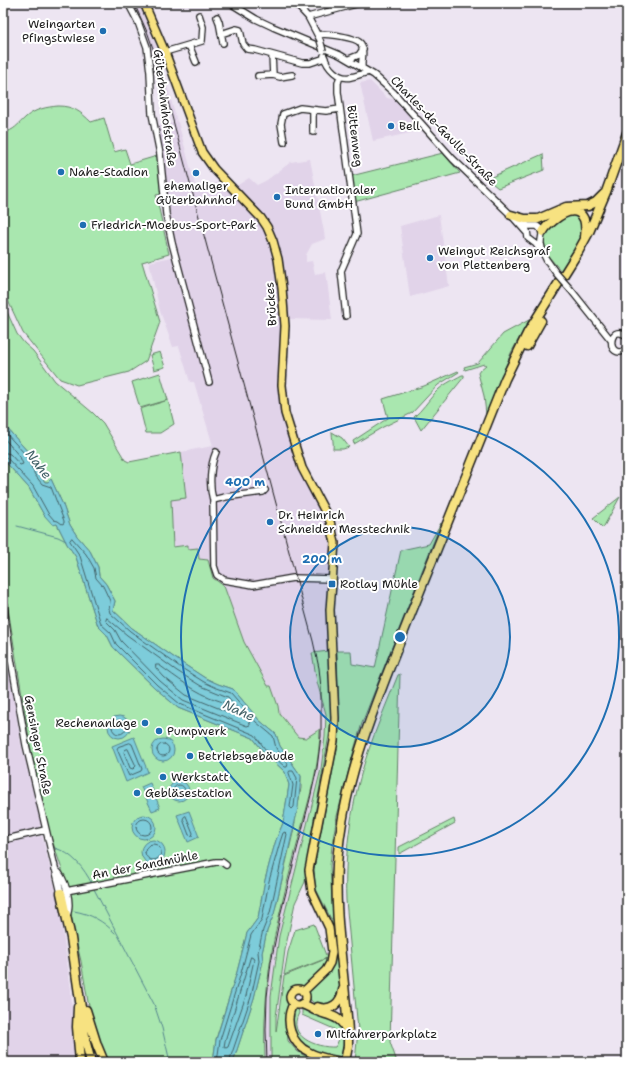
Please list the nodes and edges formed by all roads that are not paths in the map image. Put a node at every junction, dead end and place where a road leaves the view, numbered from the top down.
1 (128, 3) edge
2 (144, 3) edge
3 (230, 3) edge
4 (295, 3) edge
5 (360, 3) edge
6 (199, 15) dead end
7 (217, 16) dead end
8 (308, 17) junction
9 (221, 34) junction
10 (319, 38) junction
11 (223, 43) dead end
12 (189, 45) junction
13 (363, 49) junction
14 (165, 52) junction
15 (272, 55) junction
16 (325, 58) junction
17 (349, 59) junction
18 (196, 62) dead end
19 (356, 63) junction
20 (362, 67) junction
21 (369, 72) junction
22 (273, 75) junction
23 (292, 75) dead end
24 (258, 76) dead end
25 (340, 76) junction
26 (351, 78) junction
27 (340, 109) junction
28 (313, 110) junction
29 (313, 132) dead end
30 (627, 133) edge
31 (284, 142) dead end
32 (627, 147) edge
33 (606, 192) junction
34 (559, 210) junction
35 (511, 214) junction
36 (538, 231) junction
37 (527, 233) junction
38 (585, 241) junction
39 (533, 242) junction
40 (547, 261) junction
41 (346, 316) dead end
42 (601, 326) junction
43 (616, 334) junction
44 (626, 335) edge
45 (611, 340) junction
46 (626, 350) edge
47 (209, 382) dead end
48 (216, 452) dead end
49 (264, 490) dead end
50 (213, 500) junction
51 (332, 580) junction
52 (3, 600) edge
53 (11, 659) junction
54 (3, 660) edge
55 (45, 830) junction
56 (3, 840) edge
57 (226, 865) dead end
58 (64, 892) junction
59 (344, 979) junction
60 (79, 984) junction
61 (304, 998) junction
62 (293, 1004) junction
63 (348, 1039) junction
64 (80, 1062) edge
65 (91, 1062) edge
66 (104, 1062) edge
67 (342, 1062) edge
68 (350, 1062) edge

1 - 47 street, Güterbahnhofstraße
2 - 14 main road, Brückes
3 - 17 street, Charles-de-Gaulle-Straße
4 - 8 street
5 - 8 street
6 - 12 street
7 - 9 street
8 - 10 street
9 - 11 street
9 - 15 street
10 - 13 street
10 - 16 street, bridge
12 - 14 street
12 - 18 street
13 - 17 street
13 - 20 street
14 - 51 main road, Brückes
15 - 16 street
15 - 22 street
16 - 25 street
17 - 19 street, Charles-de-Gaulle-Straße
19 - 20 street, Charles-de-Gaulle-Straße
19 - 26 street
20 - 21 street, Charles-de-Gaulle-Straße
21 - 26 street
21 - 35 street, Charles-de-Gaulle-Straße
22 - 23 street
22 - 24 street
25 - 26 street
25 - 27 street, Büttenweg
27 - 28 street
27 - 41 street, Büttenweg
28 - 29 street
28 - 31 street
30 - 33 highway
32 - 68 highway
33 - 34 highway
33 - 38 highway
34 - 35 highway
34 - 36 highway
35 - 36 street, Charles-de-Gaulle-Straße
35 - 37 street, Charles-de-Gaulle-Straße
36 - 37 street
36 - 38 highway
36 - 39 street
36 - 40 street
37 - 39 street, Charles-de-Gaulle-Straße
38 - 59 highway
39 - 40 street, Charles-de-Gaulle-Straße
40 - 42 street, Charles-de-Gaulle-Straße, bridge
42 - 43 street
42 - 45 street, Charles-de-Gaulle-Straße
43 - 44 street
43 - 45 street
45 - 46 street, Charles-de-Gaulle-Straße
48 - 50 street
49 - 50 street
50 - 51 street
51 - 61 main road, Brückes
52 - 53 street, Gensinger Straße
53 - 54 street
53 - 55 street, Gensinger Straße
55 - 56 street
55 - 58 street, Gensinger Straße
57 - 58 street, An der Sandmühle
58 - 60 highway
59 - 61 highway
59 - 63 highway
60 - 64 highway
60 - 65 highway
60 - 66 highway
61 - 62 main road
61 - 62 main road
61 - 63 highway
62 - 67 main road
63 - 67 highway

